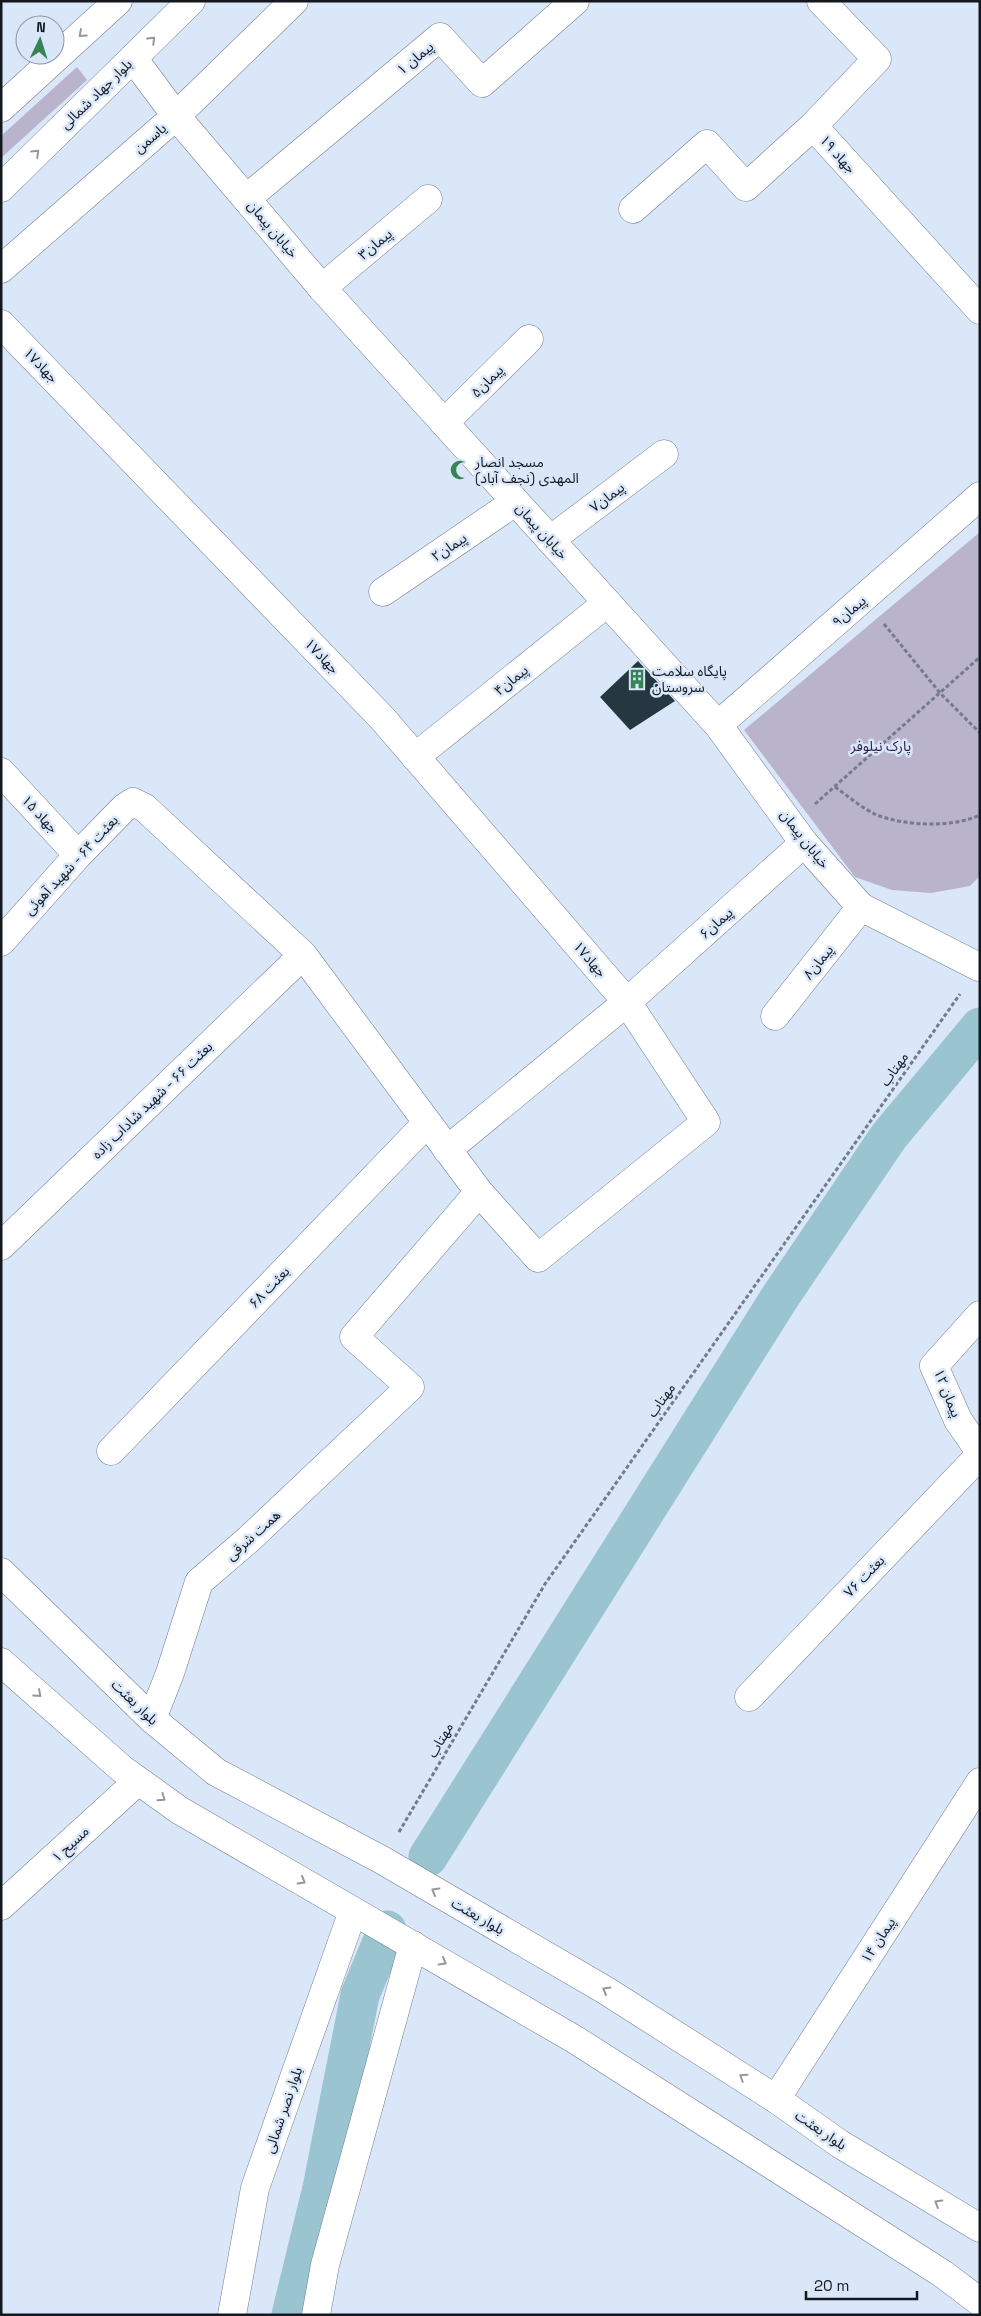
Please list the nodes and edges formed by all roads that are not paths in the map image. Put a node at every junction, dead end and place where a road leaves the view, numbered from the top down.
1 (191, 1) edge
2 (294, 1) edge
3 (575, 1) edge
4 (821, 1) edge
5 (115, 2) edge
6 (133, 58) junction
7 (1, 108) edge
8 (176, 116) junction
9 (813, 126) junction
10 (1, 188) edge
11 (247, 198) junction
12 (428, 199) dead end
13 (633, 209) dead end
14 (1, 269) edge
15 (322, 288) junction
16 (980, 310) edge
17 (1, 324) edge
18 (529, 339) dead end
19 (444, 423) junction
20 (664, 454) dead end
21 (980, 496) edge
22 (515, 502) junction
23 (550, 540) junction
24 (383, 592) dead end
25 (607, 603) junction
26 (718, 725) junction
27 (415, 757) junction
28 (1, 772) edge
29 (799, 834) junction
30 (78, 855) junction
31 (861, 907) junction
32 (1, 942) edge
33 (303, 955) junction
34 (979, 967) edge
35 (627, 1002) junction
36 (775, 1016) dead end
37 (427, 1123) junction
38 (447, 1150) junction
39 (479, 1192) junction
40 (1, 1246) edge
41 (980, 1315) edge
42 (111, 1451) dead end
43 (980, 1452) edge
44 (980, 1455) edge
45 (1, 1572) edge
46 (1, 1662) edge
47 (749, 1696) dead end
48 (152, 1719) junction
49 (138, 1781) junction
50 (980, 1782) edge
51 (1, 1906) edge
52 (353, 1910) junction
53 (413, 1944) junction
54 (776, 2098) junction
55 (980, 2228) edge
56 (980, 2302) edge
57 (232, 2315) edge
58 (316, 2315) edge

6 -> 1 street, بلوار جهاد شمالی
2 - 8 street, یاسمن
3 - 11 street, پیمان ۱
4 - 9 street, جهاد ۱۹
5 -> 7 street
6 - 8 street, خیابان پیمان
10 -> 6 street, بلوار جهاد شمالی
8 - 11 street, خیابان پیمان
8 - 14 street, یاسمن
9 - 13 street
9 - 16 street, جهاد ۱۹
11 - 15 street, خیابان پیمان
12 - 15 street, پیمان۳
15 - 19 street, خیابان پیمان
17 - 27 street, جهاد۱۷
18 - 19 street, پیمان۵
19 - 22 street, خیابان پیمان
20 - 23 street, پیمان۷
21 - 26 street, پیمان۹
22 - 23 street, خیابان پیمان
22 - 24 street, پیمان۲
23 - 25 street, خیابان پیمان
25 - 26 street, خیابان پیمان
25 - 27 street, پیمان۴
26 - 29 street, خیابان پیمان
27 - 35 street, جهاد۱۷
28 - 30 street, جهاد ۱۵
29 - 31 street, خیابان پیمان
29 - 35 street, پیمان۶
30 - 32 street, بعثت ۶۴ - شهید آهوئی
30 - 33 street, بعثت ۶۴ - شهید آهوئی
31 - 34 street, خیابان پیمان
31 - 36 street, پیمان۸
33 - 37 street
33 - 40 street, بعثت ۶۶ - شهید شاداب زاده
35 - 38 street, پیمان۶
35 - 39 street, جهاد۱۷
37 - 38 street
37 - 42 street, بعثت ۶۸
38 - 39 street
39 - 48 street, همت شرقی
41 - 43 street, پیمان ۱۲
44 - 47 street, بعثت ۷۶
45 - 48 street, بلوار بعثت
46 -> 49 street
54 -> 48 street, بلوار بعثت
49 - 51 street, مسیح ۱
49 -> 52 street
50 - 54 street, پیمان ۱۴
52 - 53 street
52 - 57 street, بلوار نصر شمالی
53 -> 56 street
53 - 58 street
55 -> 54 street, بلوار بعثت

